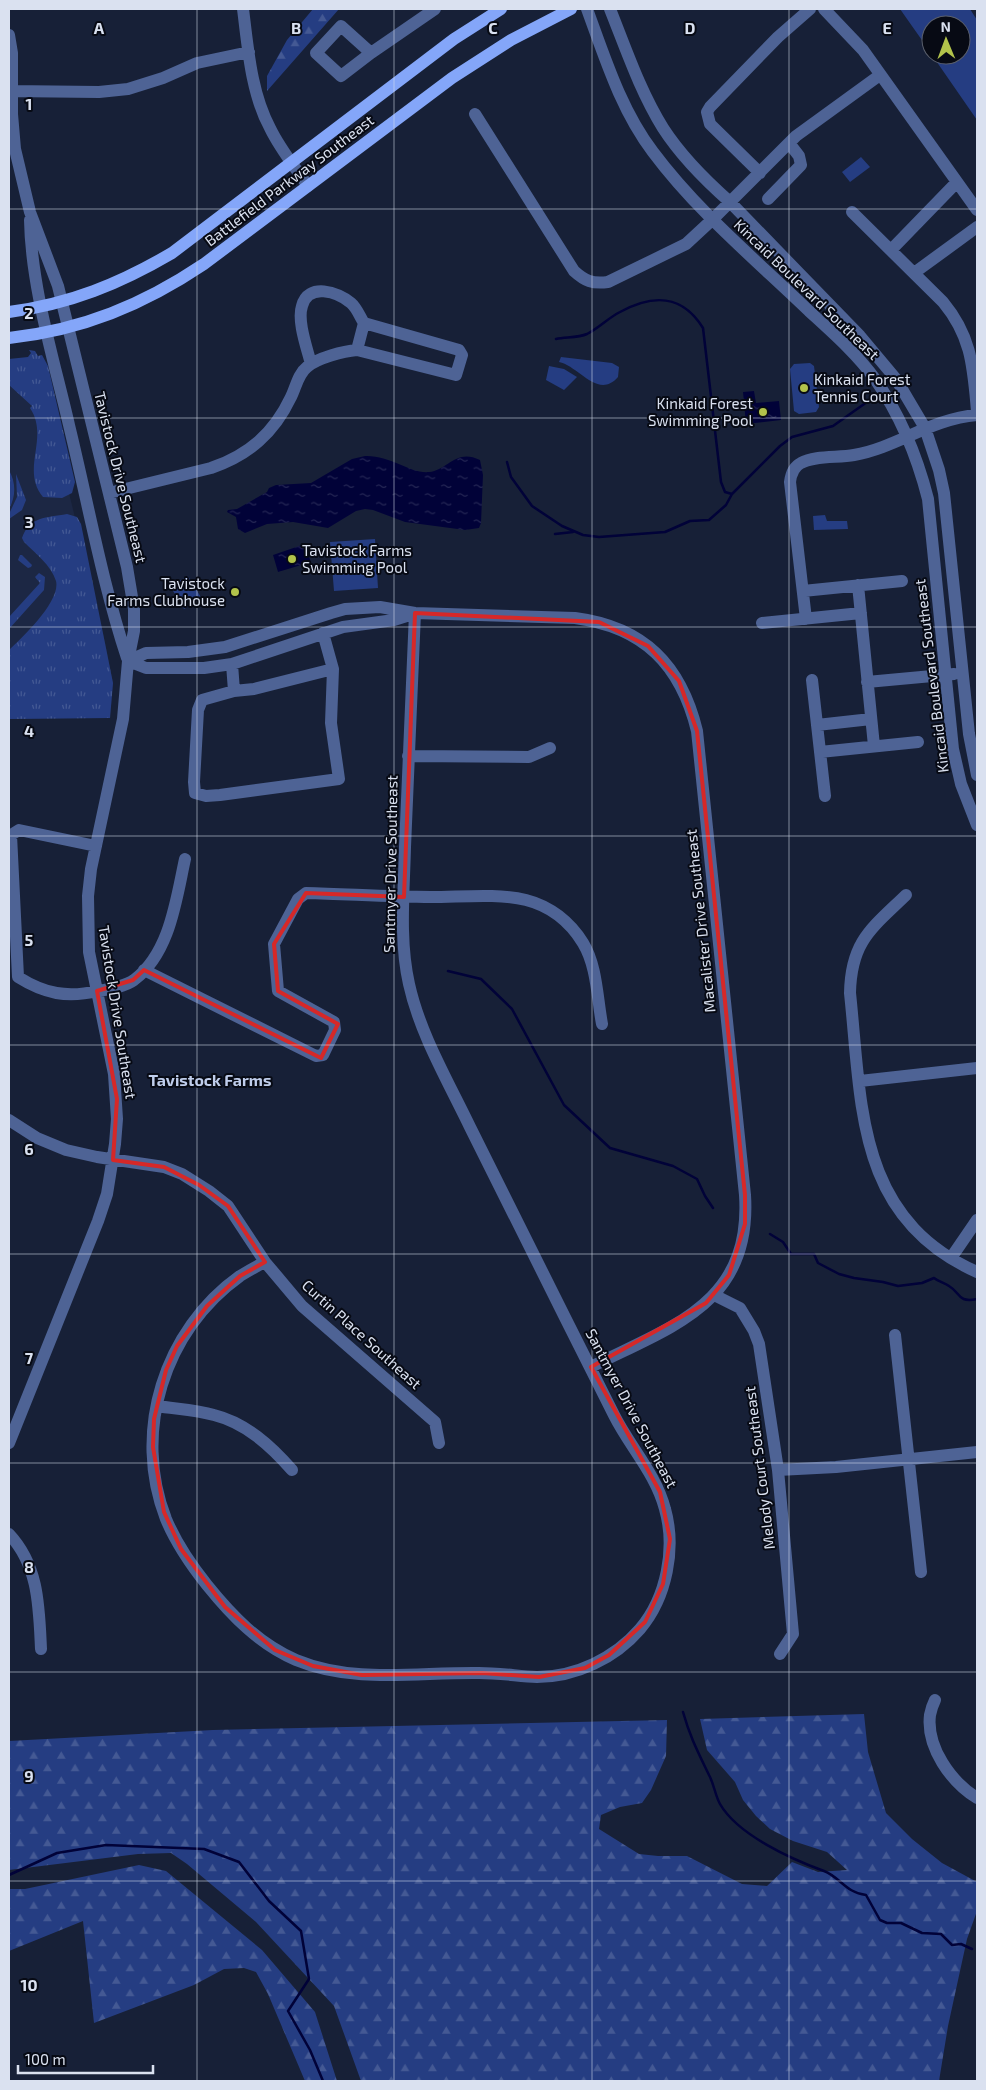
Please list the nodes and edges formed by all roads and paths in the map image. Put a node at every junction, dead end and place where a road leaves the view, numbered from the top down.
1 (242, 9) edge
2 (435, 9) edge
3 (501, 9) edge
4 (571, 9) edge
5 (587, 9) edge
6 (610, 9) edge
7 (810, 9) edge
8 (824, 9) edge
9 (9, 35) edge
10 (248, 52) junction
11 (371, 53) dead end
12 (880, 75) junction
13 (11, 91) edge
14 (475, 114) dead end
15 (788, 144) junction
16 (292, 164) junction
17 (760, 173) junction
18 (958, 182) junction
19 (308, 186) junction
20 (768, 200) dead end
21 (730, 202) junction
22 (977, 210) edge
23 (30, 212) junction
24 (852, 212) dead end
25 (713, 220) junction
26 (977, 226) edge
27 (891, 250) junction
28 (914, 272) junction
29 (62, 303) junction
30 (42, 306) junction
31 (9, 312) edge
32 (364, 323) junction
33 (68, 329) junction
34 (48, 333) junction
35 (9, 338) edge
36 (357, 350) junction
37 (311, 364) junction
38 (977, 413) edge
39 (925, 428) junction
40 (907, 436) junction
41 (109, 493) junction
42 (902, 581) dead end
43 (858, 586) junction
44 (803, 591) junction
45 (861, 613) junction
46 (415, 614) junction
47 (806, 619) junction
48 (762, 623) dead end
49 (323, 633) junction
50 (128, 661) junction
51 (232, 664) junction
52 (333, 669) junction
53 (963, 673) junction
54 (946, 674) junction
55 (812, 680) dead end
56 (867, 682) junction
57 (234, 691) junction
58 (871, 719) junction
59 (817, 725) junction
60 (918, 742) dead end
61 (874, 746) junction
62 (550, 748) dead end
63 (820, 752) junction
64 (408, 756) junction
65 (977, 775) edge
66 (825, 796) dead end
67 (977, 825) edge
68 (96, 846) junction
69 (185, 859) dead end
70 (906, 895) dead end
71 (404, 897) junction
72 (144, 970) junction
73 (98, 991) junction
74 (602, 1024) dead end
75 (977, 1068) edge
76 (860, 1081) junction
77 (9, 1120) edge
78 (113, 1160) junction
79 (977, 1220) edge
80 (951, 1258) junction
81 (265, 1262) junction
82 (977, 1272) edge
83 (714, 1295) junction
84 (894, 1335) dead end
85 (591, 1366) junction
86 (157, 1406) junction
87 (439, 1442) dead end
88 (9, 1443) edge
89 (977, 1452) edge
90 (908, 1459) junction
91 (292, 1470) dead end
92 (778, 1470) junction
93 (9, 1534) edge
94 (921, 1572) dead end
95 (41, 1649) dead end
96 (780, 1654) dead end
97 (935, 1700) dead end
98 (977, 1798) edge

1 - 10 street
2 - 11 street
3 - 16 main road, Battlefield Parkway Southeast
4 - 19 main road, Battlefield Parkway Southeast
5 - 25 street, Kincaid Boulevard Southeast
6 - 21 street, Kincaid Boulevard Southeast
7 - 17 street
8 - 12 street
9 - 13 street
10 - 13 street
10 - 16 street
12 - 15 street
12 - 18 street
13 - 23 street
14 - 25 street
15 - 17 street
15 - 20 street
16 - 19 street
16 - 29 main road, Battlefield Parkway Southeast
17 - 21 street
18 - 22 street
18 - 27 street
19 - 33 main road, Battlefield Parkway Southeast
21 - 25 street
21 - 39 street, Kincaid Boulevard Southeast
23 - 29 street, Tavistock Drive Southeast
23 - 30 street, Tavistock Drive Southeast
24 - 27 street
25 - 40 street, Kincaid Boulevard Southeast
26 - 28 street
27 - 28 street
28 - 38 street
29 - 30 main road, Battlefield Parkway Southeast
29 - 33 street, Tavistock Drive Southeast
30 - 31 main road, Battlefield Parkway Southeast
30 - 34 street, Tavistock Drive Southeast
32 - 36 street
32 - 36 street
32 - 37 street
33 - 34 main road, Battlefield Parkway Southeast
33 - 41 street, Tavistock Drive Southeast
34 - 35 main road, Battlefield Parkway Southeast
34 - 50 street, Tavistock Drive Southeast
36 - 37 street
37 - 41 street
38 - 39 street
39 - 40 street
39 - 53 street, Kincaid Boulevard Southeast
40 - 44 street
40 - 54 street, Kincaid Boulevard Southeast
41 - 50 street, Tavistock Drive Southeast
42 - 43 street
43 - 44 street
43 - 45 street
44 - 47 street
45 - 47 street
45 - 56 street
46 - 49 street, Macalister Drive Southeast
46 - 50 street, Macalister Drive Southeast
46 - 64 street, Santmyer Drive Southeast
46 - 83 street, Macalister Drive Southeast
47 - 48 street
49 - 51 street, Macalister Drive Southeast
49 - 52 street
50 - 51 street, Macalister Drive Southeast
50 - 68 street, Tavistock Drive Southeast
51 - 57 street
52 - 57 street
52 - 57 street
53 - 54 street
53 - 65 street, Kincaid Boulevard Southeast
54 - 56 street
54 - 67 street, Kincaid Boulevard Southeast
55 - 59 street
56 - 58 street
58 - 59 street
58 - 61 street
59 - 63 street
60 - 61 street
61 - 63 street
62 - 64 street
63 - 66 street
64 - 71 street, Santmyer Drive Southeast
68 - 73 street, Tavistock Drive Southeast
68 - 73 street
69 - 72 street
70 - 76 street
71 - 72 street
71 - 74 street
71 - 85 street, Santmyer Drive Southeast
72 - 73 street
73 - 78 street, Tavistock Drive Southeast
75 - 76 street
76 - 80 street
77 - 78 street, Curtin Place Southeast
78 - 81 street, Curtin Place Southeast
78 - 88 street, Tavistock Drive Southeast
79 - 80 street
80 - 82 street
81 - 86 street, Santmyer Drive Southeast
81 - 87 street, Curtin Place Southeast
83 - 85 street, Macalister Drive Southeast
83 - 92 street, Melody Court Southeast
84 - 90 street
85 - 86 street, Santmyer Drive Southeast
86 - 91 street
89 - 90 street
90 - 92 street
90 - 94 street
92 - 96 street, Melody Court Southeast
93 - 95 street
97 - 98 street

